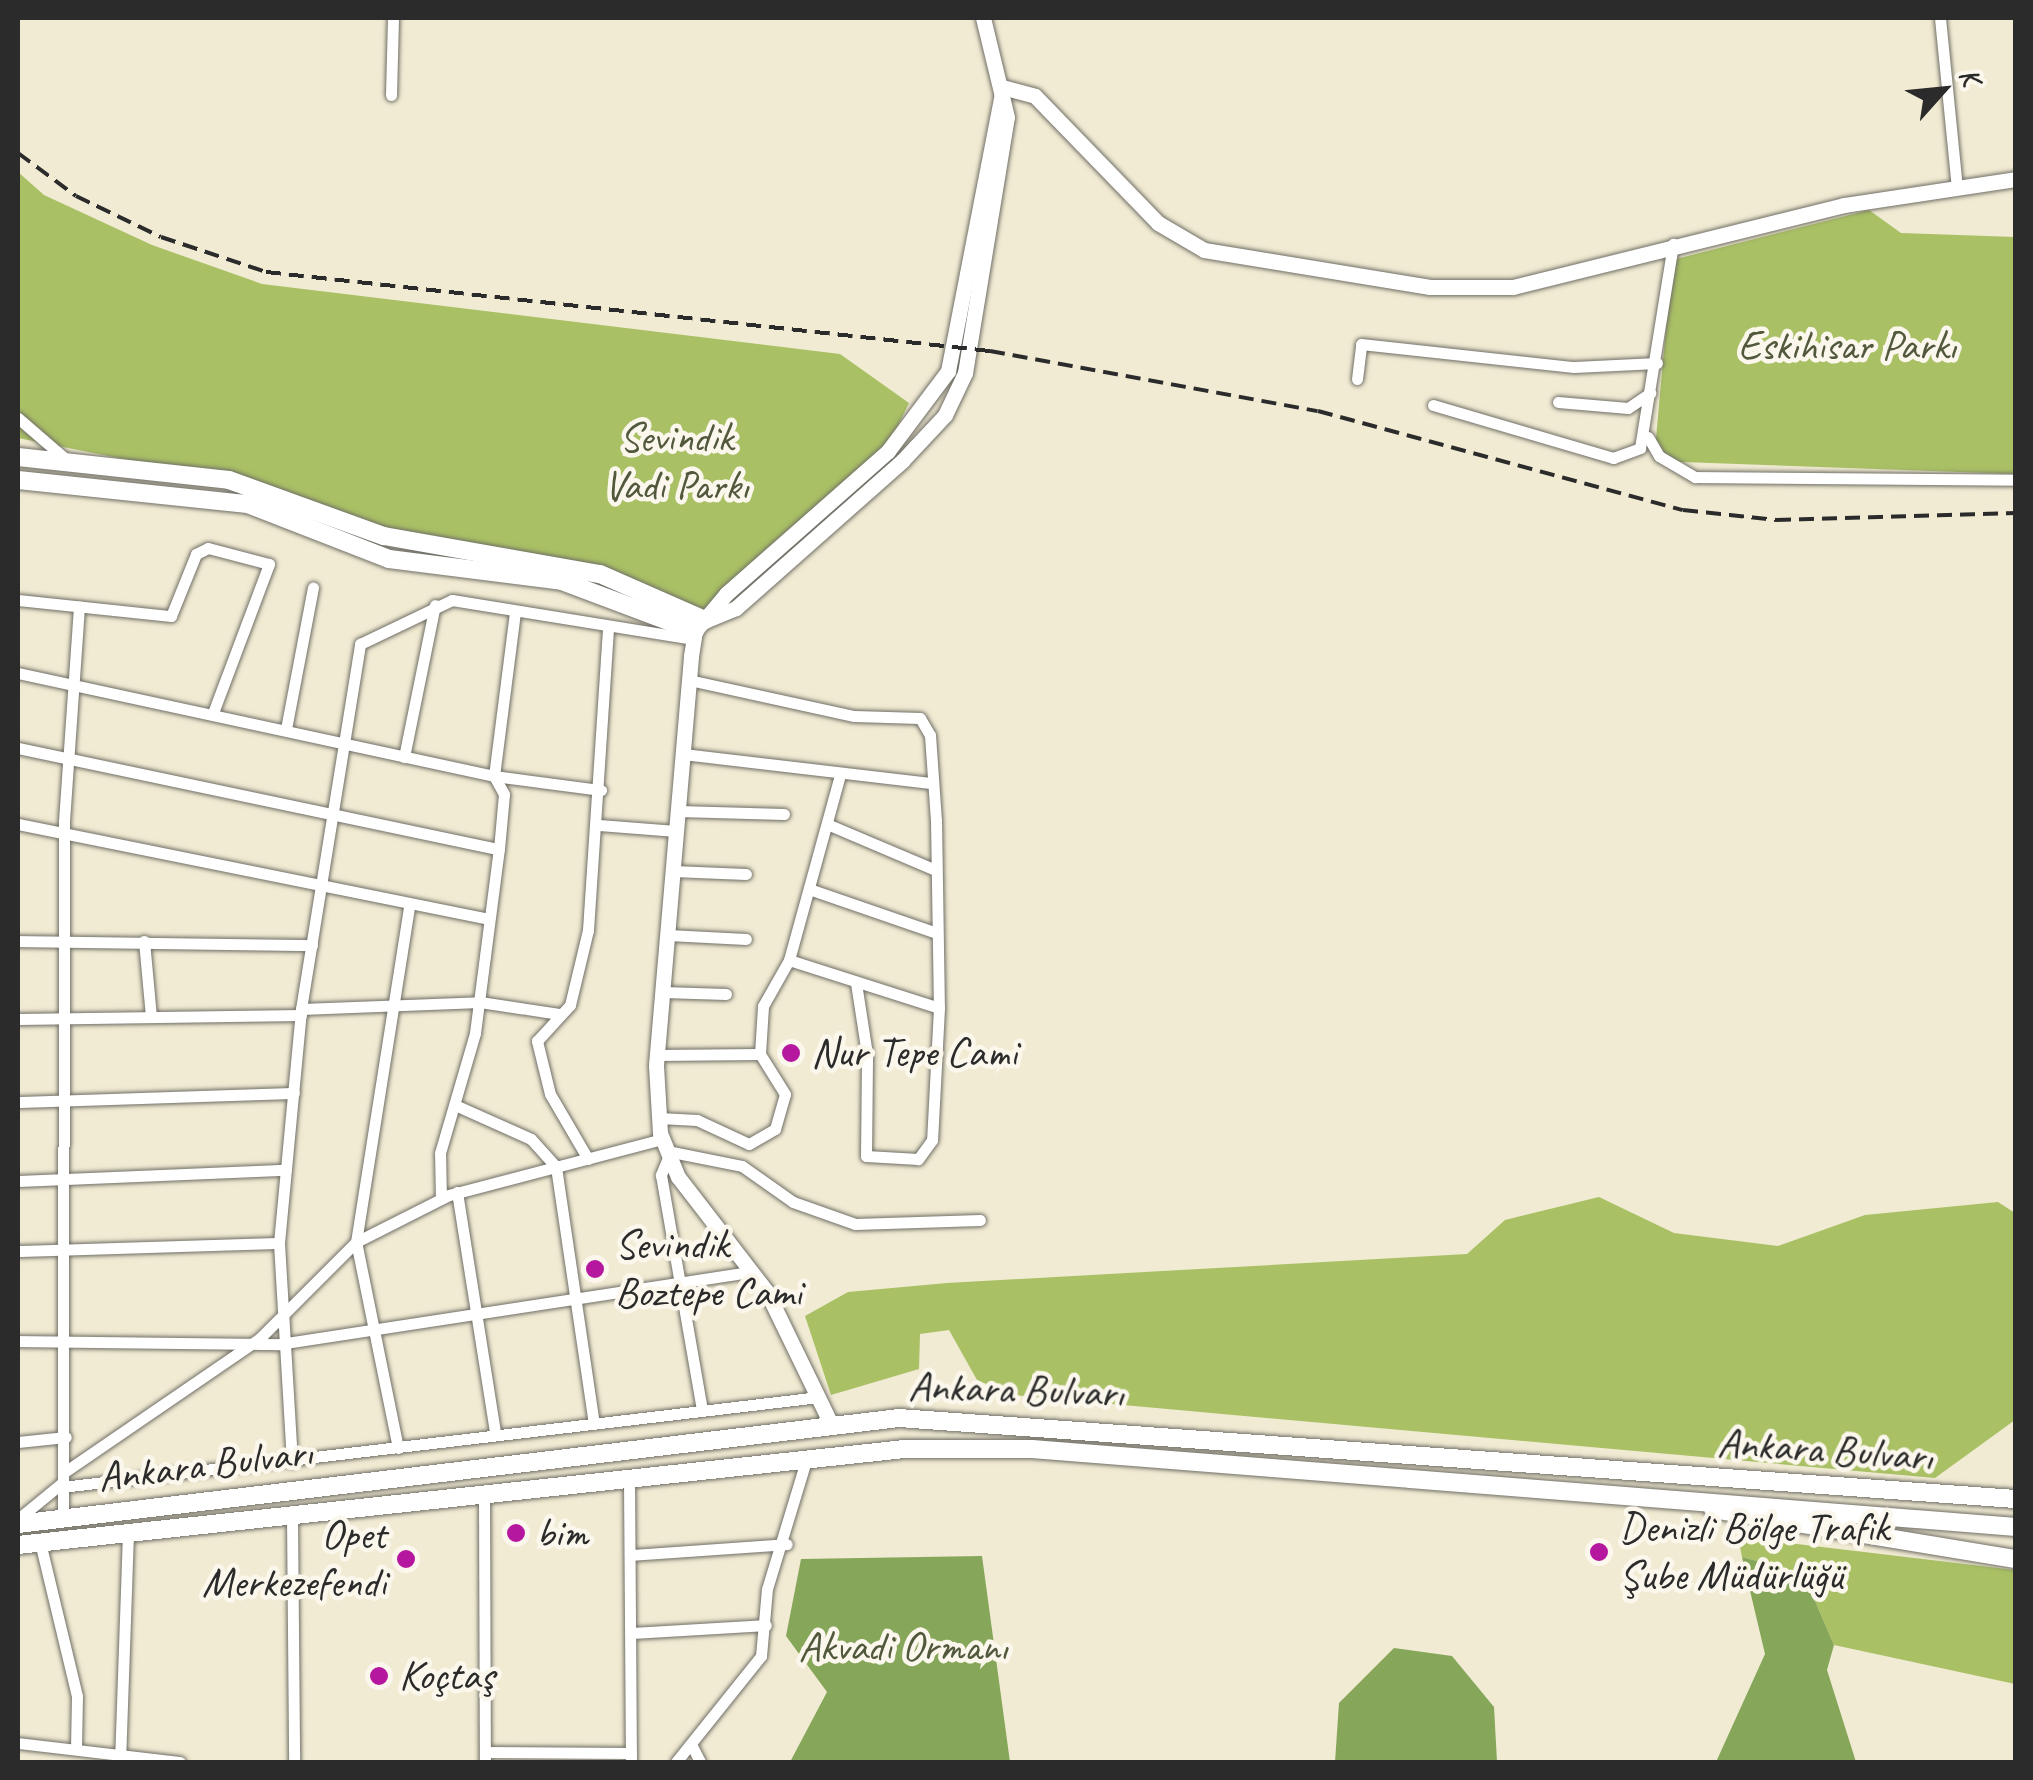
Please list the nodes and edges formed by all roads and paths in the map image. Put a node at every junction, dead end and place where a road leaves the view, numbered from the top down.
1 (392, 18) edge
2 (983, 18) edge
3 (1940, 18) edge
4 (1002, 88) junction
5 (391, 95) dead end
6 (2016, 178) edge
7 (1957, 188) junction
8 (1673, 244) junction
9 (1658, 363) junction
10 (1357, 380) dead end
11 (1655, 384) junction
12 (1558, 402) dead end
13 (1433, 405) dead end
14 (18, 418) edge
15 (1648, 437) junction
16 (18, 458) edge
17 (76, 468) junction
18 (18, 480) edge
19 (2016, 480) edge
20 (314, 588) dead end
21 (18, 600) edge
22 (435, 605) junction
23 (79, 607) junction
24 (515, 612) junction
25 (608, 630) junction
26 (698, 630) junction
27 (18, 673) edge
28 (689, 680) junction
29 (73, 683) junction
30 (214, 710) junction
31 (286, 729) junction
32 (347, 744) junction
33 (18, 748) edge
34 (683, 754) junction
35 (67, 756) junction
36 (404, 757) junction
37 (840, 775) junction
38 (494, 776) junction
39 (930, 783) junction
40 (600, 790) junction
41 (678, 811) junction
42 (337, 813) junction
43 (784, 814) dead end
44 (18, 824) edge
45 (827, 824) junction
46 (599, 826) junction
47 (676, 831) junction
48 (64, 832) junction
49 (500, 849) junction
50 (933, 870) junction
51 (673, 871) junction
52 (746, 874) dead end
53 (320, 888) junction
54 (809, 889) junction
55 (409, 906) junction
56 (488, 920) junction
57 (936, 933) junction
58 (668, 935) junction
59 (65, 939) junction
60 (746, 939) dead end
61 (18, 941) edge
62 (144, 941) junction
63 (312, 945) junction
64 (789, 960) junction
65 (856, 983) junction
66 (663, 992) junction
67 (726, 994) dead end
68 (480, 1002) junction
69 (939, 1008) junction
70 (392, 1010) junction
71 (301, 1012) junction
72 (560, 1014) junction
73 (151, 1016) junction
74 (65, 1017) junction
75 (18, 1019) edge
76 (760, 1054) junction
77 (657, 1055) junction
78 (294, 1093) junction
79 (18, 1102) edge
80 (66, 1102) junction
81 (456, 1105) junction
82 (659, 1118) junction
83 (666, 1148) junction
84 (588, 1158) junction
85 (556, 1167) junction
86 (286, 1170) junction
87 (67, 1179) junction
88 (18, 1181) edge
89 (457, 1192) junction
90 (441, 1199) junction
91 (980, 1220) dead end
92 (356, 1242) junction
93 (279, 1243) junction
94 (18, 1251) edge
95 (68, 1251) junction
96 (751, 1272) junction
97 (683, 1284) junction
98 (574, 1298) junction
99 (280, 1312) junction
100 (476, 1318) junction
101 (379, 1332) junction
102 (18, 1340) edge
103 (70, 1340) junction
104 (255, 1342) junction
105 (279, 1344) junction
106 (819, 1397) junction
107 (702, 1410) junction
108 (593, 1419) junction
109 (832, 1424) junction
110 (495, 1432) junction
111 (66, 1437) junction
112 (18, 1442) edge
113 (398, 1448) junction
114 (808, 1456) junction
115 (292, 1462) junction
116 (628, 1479) junction
117 (63, 1481) junction
118 (484, 1497) junction
119 (2016, 1499) edge
120 (1692, 1505) junction
121 (292, 1516) junction
122 (63, 1518) junction
123 (18, 1522) edge
124 (2016, 1526) edge
125 (128, 1533) junction
126 (40, 1542) junction
127 (786, 1544) junction
128 (18, 1545) edge
129 (631, 1555) junction
130 (2016, 1559) edge
131 (766, 1625) junction
132 (634, 1633) junction
133 (18, 1742) edge
134 (692, 1746) junction
135 (76, 1748) junction
136 (121, 1757) edge
137 (485, 1757) edge
138 (631, 1758) edge
139 (180, 1762) edge
140 (294, 1762) edge
141 (676, 1762) edge
142 (700, 1762) edge

1 - 5 street
2 - 4 street
3 - 7 street
4 - 8 street
4 - 26 street
6 - 7 street
7 - 8 street
8 - 9 street
9 - 10 street
9 - 11 street
11 - 12 street
11 - 15 street
13 - 15 street
14 - 17 street
15 - 19 street
16 - 17 main road
17 - 26 main road
18 - 26 main road
20 - 31 street
21 - 23 street
22 - 24 street
22 - 32 street
22 - 36 street
23 - 29 street
23 - 30 street
24 - 25 street
24 - 38 street
25 - 26 street
25 - 40 street
26 - 28 street
27 - 29 street
28 - 34 street
28 - 39 street
29 - 30 street
29 - 35 street
30 - 31 street
31 - 32 street
32 - 36 street
32 - 42 street
33 - 35 street
34 - 37 street
34 - 41 street
35 - 42 street
35 - 48 street
36 - 38 street
37 - 39 street
37 - 45 street
38 - 40 street
38 - 49 street
39 - 50 street
40 - 46 street
41 - 43 street
41 - 47 street
42 - 49 street
42 - 53 street
44 - 48 street
45 - 50 street
45 - 54 street
46 - 47 street
46 - 72 street
47 - 51 street
48 - 53 street
48 - 59 street
49 - 56 street
50 - 57 street
51 - 52 street
51 - 58 street
53 - 55 street
53 - 63 street
54 - 57 street
54 - 64 street
55 - 56 street
55 - 70 street
56 - 68 street
57 - 69 street
58 - 60 street
58 - 66 street
59 - 61 street
59 - 62 street
59 - 74 street
62 - 63 street
62 - 73 street
63 - 71 street
64 - 65 street
64 - 76 street
65 - 69 street
65 - 69 street
66 - 67 street
66 - 77 street
68 - 70 street
68 - 72 street
68 - 81 street
70 - 71 street
70 - 92 street
71 - 73 street
71 - 78 street
72 - 84 street
73 - 74 street
74 - 75 street
74 - 80 street
76 - 77 street
76 - 82 street
77 - 82 street
78 - 80 street
78 - 86 street
79 - 80 street
80 - 87 street
81 - 85 street
81 - 90 street
82 - 83 street
83 - 84 street, Ankara Bulvarı
83 - 91 street
83 - 96 street
83 - 97 street
84 - 85 street, Ankara Bulvarı
85 - 89 street, Ankara Bulvarı
85 - 98 street
86 - 87 street
86 - 93 street
87 - 88 street
87 - 95 street
89 - 90 street, Ankara Bulvarı
89 - 100 street
90 - 92 street, Ankara Bulvarı
92 - 99 street, Ankara Bulvarı
92 - 101 street
93 - 95 street
93 - 99 street
94 - 95 street
95 - 103 street
96 - 97 street
96 - 106 street
97 - 98 street
97 - 107 street
98 - 100 street
98 - 108 street
99 - 104 street, Ankara Bulvarı
99 - 105 street
100 - 101 street
100 - 110 street
101 - 105 street
101 - 113 street
102 - 103 street
103 - 104 street
103 - 111 street
104 - 105 street
104 - 117 street, Ankara Bulvarı
105 - 115 street
106 - 107 street
106 - 109 street
107 - 108 street
108 - 110 street
109 - 119 main road, Ankara Bulvarı
109 - 122 main road, Ankara Bulvarı
110 - 113 street
111 - 112 street
111 - 117 street
113 - 115 street
114 - 116 main road, Ankara Bulvarı
114 - 120 main road, Ankara Bulvarı
114 - 127 street
115 - 117 street
116 - 118 main road, Ankara Bulvarı
116 - 129 street
117 - 122 street
117 - 123 street, Ankara Bulvarı
118 - 121 main road, Ankara Bulvarı
118 - 137 street
120 - 124 main road, Ankara Bulvarı
120 - 130 main road
121 - 125 main road, Ankara Bulvarı
121 - 140 street
122 - 123 main road, Ankara Bulvarı
125 - 126 main road, Ankara Bulvarı
125 - 136 street
126 - 128 main road, Ankara Bulvarı
126 - 135 street
127 - 129 street
127 - 131 street
129 - 132 street
131 - 132 street
131 - 134 street
132 - 138 street
133 - 135 street
134 - 141 street
134 - 142 street
135 - 136 street
136 - 139 street
137 - 138 street

